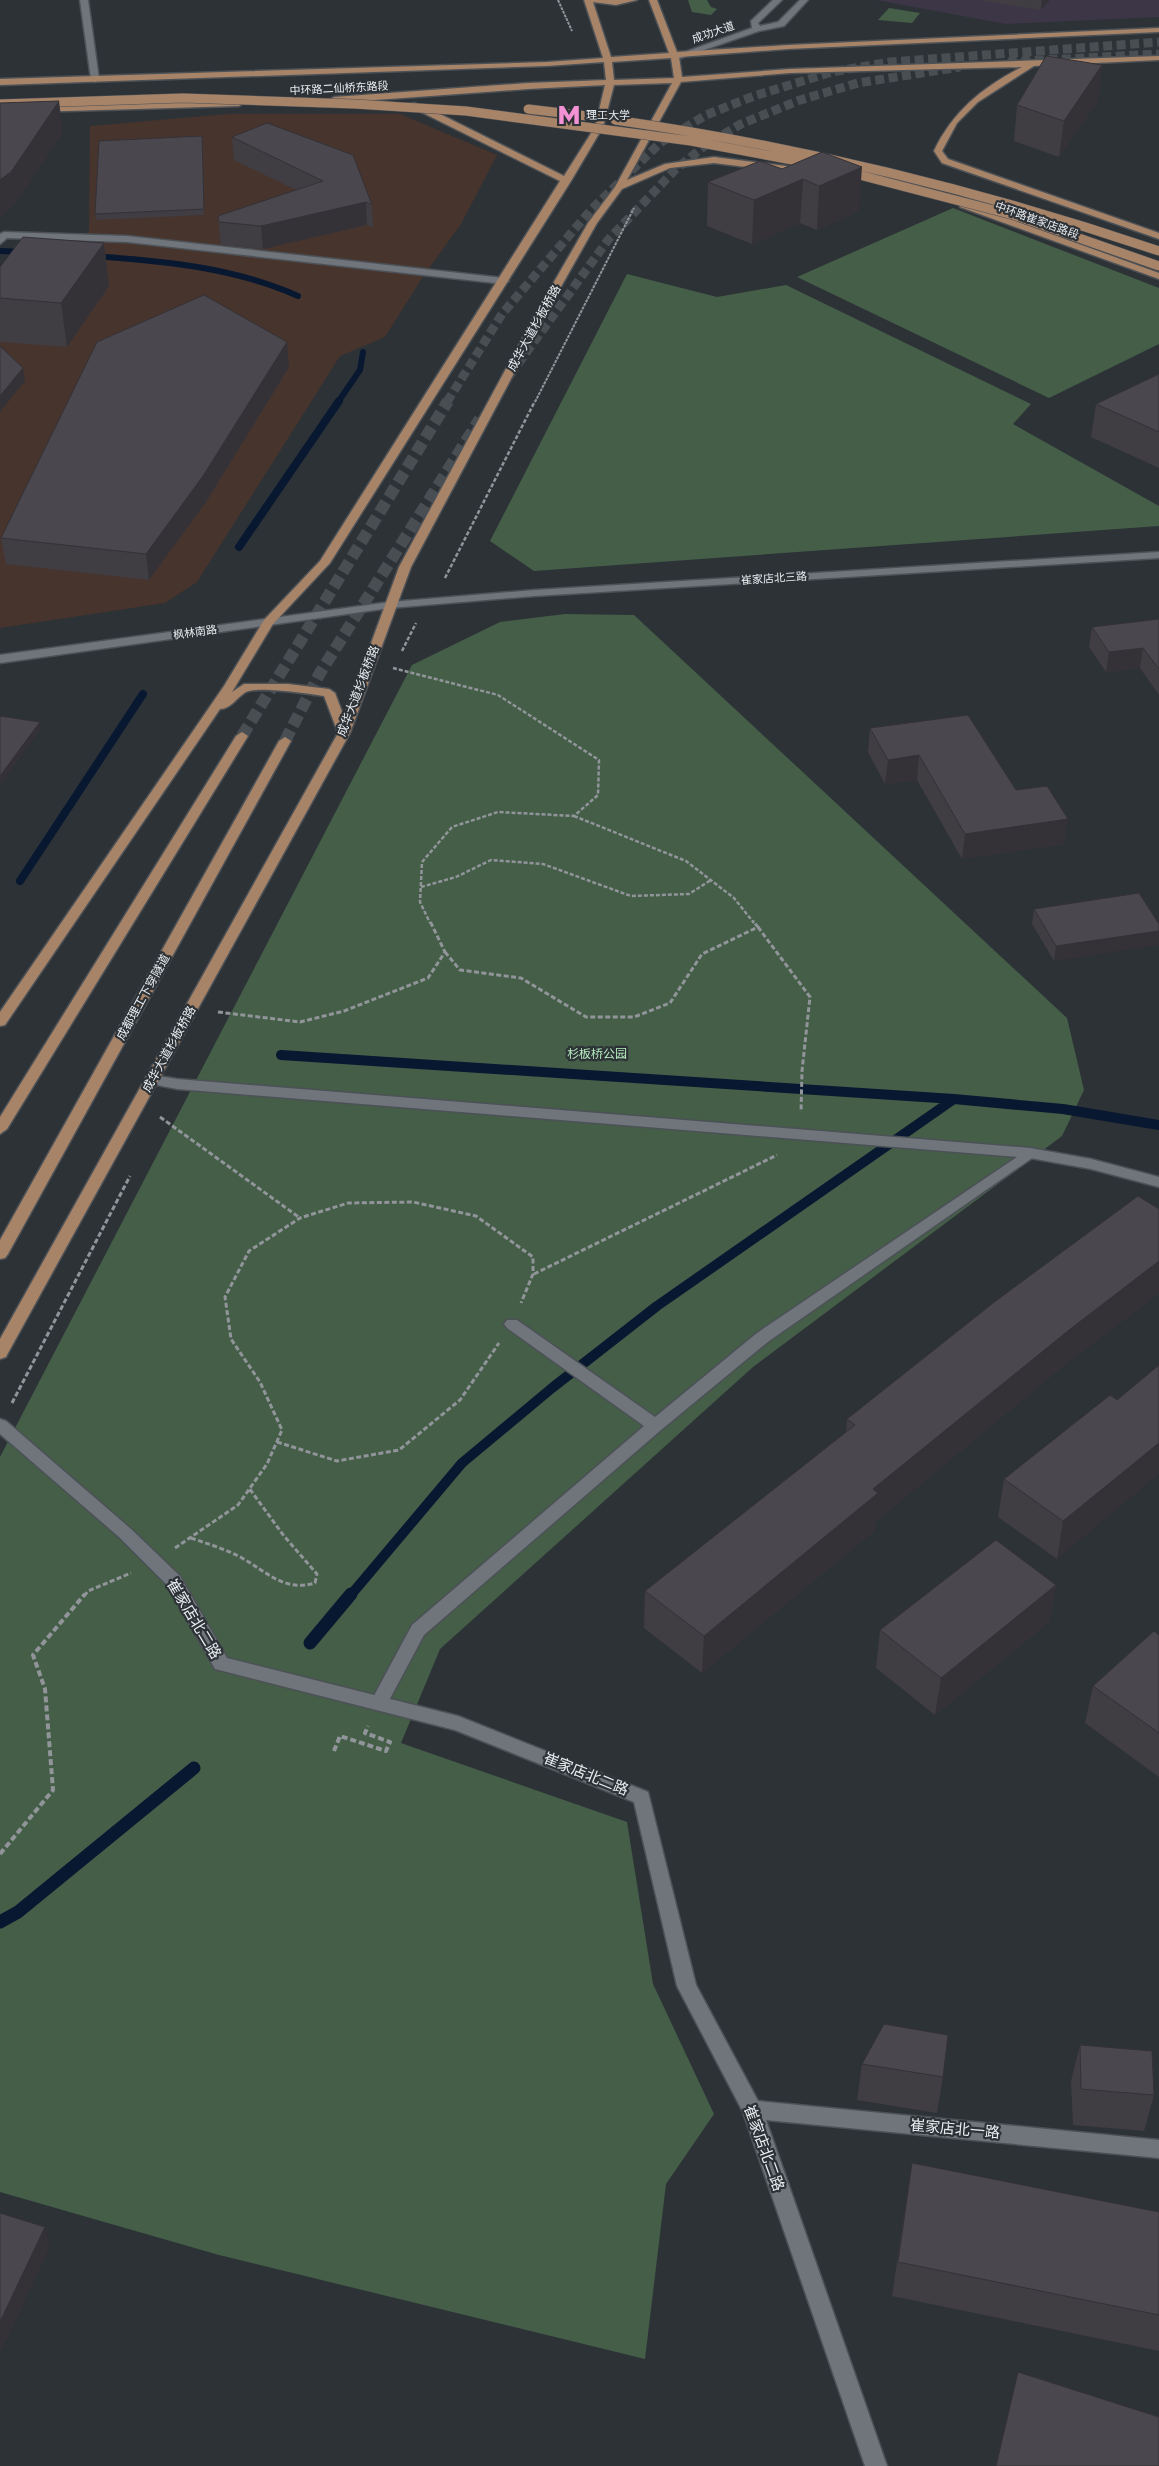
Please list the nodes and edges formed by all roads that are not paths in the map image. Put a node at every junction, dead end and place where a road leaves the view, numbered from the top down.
1 (84, 0) edge
2 (588, 0) edge
3 (595, 0) edge
4 (633, 0) edge
5 (653, 0) edge
6 (778, 0) edge
7 (804, 0) edge
8 (757, 29) junction
9 (1159, 30) edge
10 (675, 57) junction
11 (1159, 58) edge
12 (608, 60) junction
13 (1033, 64) junction
14 (95, 79) junction
15 (678, 80) junction
16 (0, 82) edge
17 (610, 83) junction
18 (0, 95) edge
19 (355, 100) junction
20 (0, 104) edge
21 (504, 106) dead end
22 (522, 108) dead end
23 (0, 110) edge
24 (567, 181) junction
25 (619, 188) junction
26 (1159, 236) edge
27 (1, 237) edge
28 (1159, 251) edge
29 (1159, 266) edge
30 (1159, 276) edge
31 (504, 281) junction
32 (1159, 554) edge
33 (390, 605) junction
34 (268, 622) junction
35 (0, 659) edge
36 (209, 716) junction
37 (344, 733) junction
38 (242, 736) tunnel mouth
39 (285, 741) tunnel mouth
40 (0, 1022) edge
41 (152, 1080) junction
42 (0, 1129) edge
43 (1030, 1152) junction
44 (1159, 1182) edge
45 (0, 1254) edge
46 (512, 1324) road end
47 (0, 1352) edge
48 (0, 1424) edge
49 (655, 1426) junction
50 (379, 1703) junction
51 (752, 2110) junction
52 (1159, 2149) edge
53 (876, 2466) edge

1 - 14 street
2 - 12 main road
3 - 4 main road
5 - 10 main road
6 - 8 street
7 - 8 street, 成功大道
8 - 10 street, 成功大道
9 - 10 main road, 中环路二仙桥东路段
10 - 12 main road, 中环路二仙桥东路段
10 - 15 main road
11 - 13 main road, 中环路二仙桥东路段
12 - 14 main road, 中环路二仙桥东路段
12 - 17 main road
13 - 15 main road, 中环路二仙桥东路段
13 - 26 main road, 中环路崔家店路段
14 - 16 main road, 中环路二仙桥东路段
15 - 17 main road, 中环路二仙桥东路段
15 - 25 main road, 成华大道杉板桥路
17 - 19 main road, 中环路二仙桥东路段
17 - 24 main road
18 - 21 main road
19 - 23 main road, 中环路二仙桥东路段
19 - 24 main road
20 - 29 main road, bridge
22 - 28 main road, bridge
24 - 31 main road
25 - 30 main road, 中环路崔家店路段
25 - 33 main road, 成华大道杉板桥路
27 - 31 street
31 - 34 main road
32 - 33 street, 崔家店北三路
33 - 34 street, 枫林南路
33 - 37 main road, 成华大道杉板桥路
34 - 35 street, 枫林南路
34 - 36 main road
36 - 37 main road
36 - 40 main road
37 - 41 main road, 成华大道杉板桥路
38 - 42 main road
39 - 45 main road, 成都理工下穿隧道
41 - 43 street
41 - 47 main road, 成华大道杉板桥路
43 - 44 street
43 - 49 street
46 - 49 street
48 - 50 street, 崔家店北二路
49 - 50 street
50 - 51 street, 崔家店北二路
51 - 52 street, 崔家店北一路
51 - 53 street, 崔家店北二路

